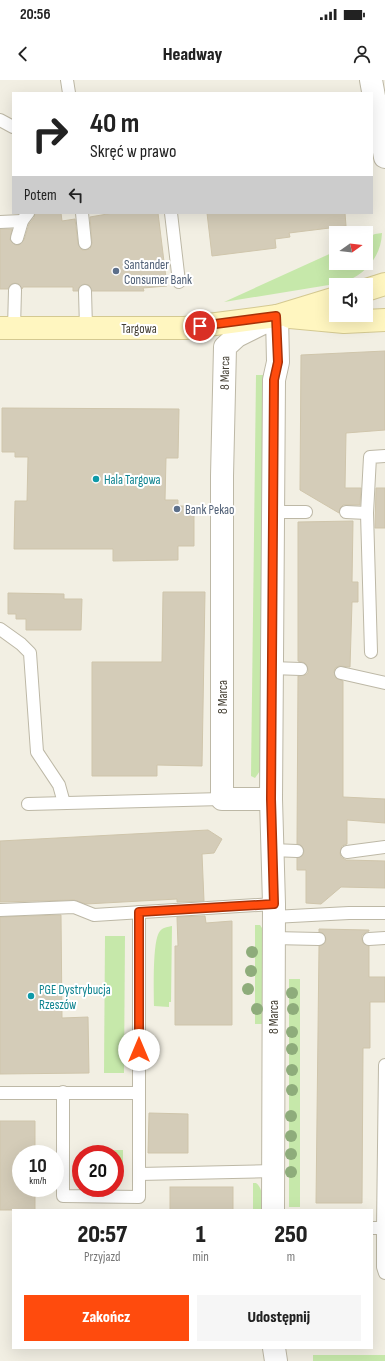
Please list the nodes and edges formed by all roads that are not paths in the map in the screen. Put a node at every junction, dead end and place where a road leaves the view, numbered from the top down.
1 (67, 80) edge
2 (371, 80) edge
3 (69, 92) edge
4 (0, 120) edge
5 (12, 126) edge
6 (385, 157) edge
7 (82, 214) edge
8 (171, 214) edge
9 (25, 217) edge
10 (0, 222) edge
11 (17, 238) dead end
12 (85, 243) dead end
13 (179, 282) dead end
14 (385, 284) edge
15 (373, 288) edge
16 (15, 290) dead end
17 (85, 291) dead end
18 (329, 300) edge
19 (276, 316) junction
20 (385, 320) edge
21 (7, 328) edge
22 (86, 328) junction
23 (385, 456) edge
24 (272, 512) junction
25 (306, 512) dead end
26 (346, 512) dead end
27 (367, 513) junction
28 (0, 629) edge
29 (371, 652) dead end
30 (271, 668) junction
31 (301, 668) dead end
32 (341, 673) dead end
33 (385, 683) edge
34 (222, 799) junction
35 (271, 799) junction
36 (64, 803) junction
37 (28, 804) dead end
38 (385, 847) edge
39 (272, 850) junction
40 (298, 851) dead end
41 (346, 852) dead end
42 (0, 910) edge
43 (139, 912) junction
44 (385, 913) edge
45 (274, 919) junction
46 (385, 938) edge
47 (319, 939) dead end
48 (369, 939) dead end
49 (385, 1065) edge
50 (63, 1092) junction
51 (0, 1093) edge
52 (139, 1093) junction
53 (273, 1171) junction
54 (139, 1174) junction
55 (273, 1209) edge
56 (378, 1228) edge
57 (385, 1273) edge

1 - 3 lane
2 - 6 street
4 - 5 lane
7 - 12 lane
8 - 13 lane
9 - 10 lane
9 - 11 lane
14 - 15 street
16 - 21 lane
17 - 22 lane
18 - 19 street, Targowa
19 - 20 street, Targowa
19 - 22 street, Targowa
19 - 24 street, 8 Marca
19 - 34 street, 8 Marca
21 - 22 street, Targowa
23 - 27 lane
24 - 25 lane
24 - 30 street, 8 Marca
26 - 27 lane
27 - 29 lane
28 - 36 lane
30 - 31 lane
30 - 35 street, 8 Marca
32 - 33 lane
34 - 35 street
34 - 36 lane
35 - 39 street, 8 Marca
36 - 37 lane
38 - 41 lane
39 - 40 lane
39 - 45 street, 8 Marca
42 - 43 lane
43 - 45 lane
43 - 52 lane
44 - 45 lane
45 - 47 lane
45 - 53 street, 8 Marca
46 - 48 lane
49 - 56 lane
50 - 51 lane
50 - 52 lane
50 - 54 lane
52 - 54 lane
53 - 54 lane
53 - 55 street, 8 Marca
56 - 57 lane

